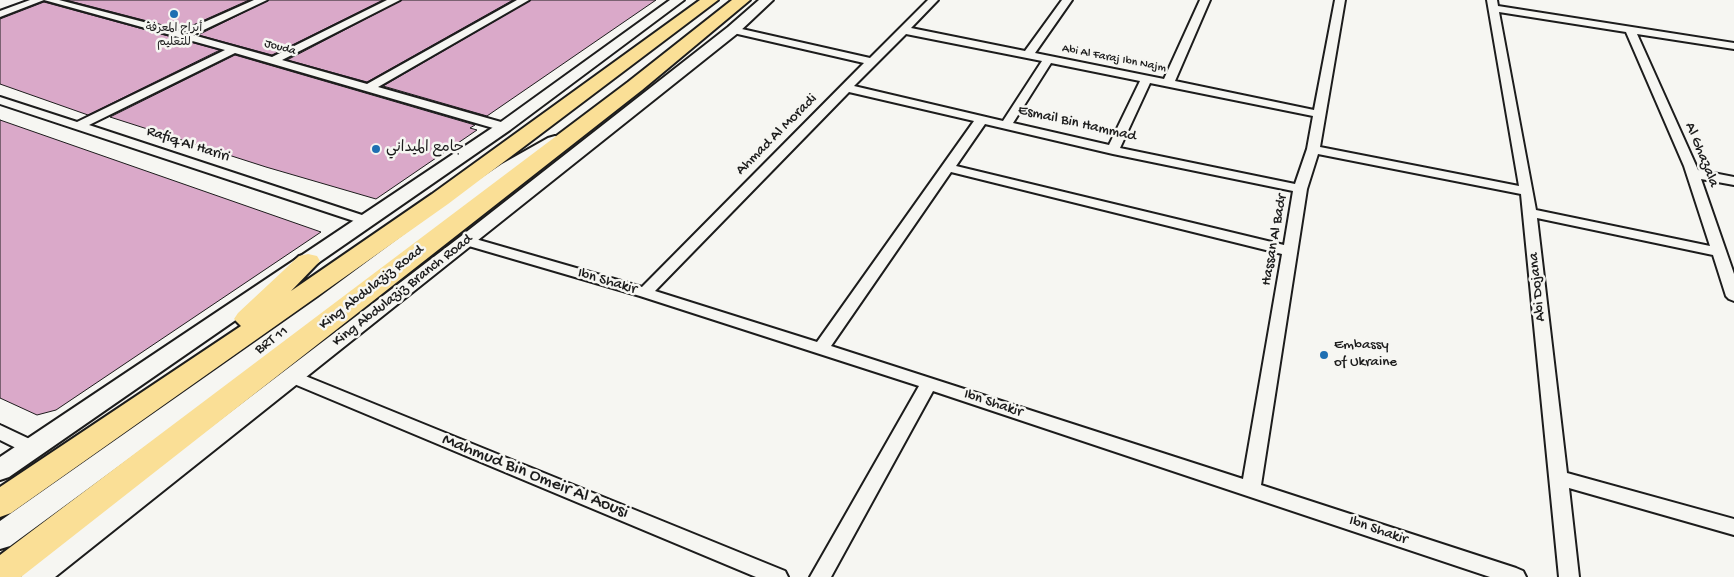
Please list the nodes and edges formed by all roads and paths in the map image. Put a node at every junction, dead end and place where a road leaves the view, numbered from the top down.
1 (39, 0) edge
2 (48, 0) edge
3 (262, 0) edge
4 (395, 0) edge
5 (524, 0) edge
6 (678, 0) edge
7 (710, 0) edge
8 (933, 0) edge
9 (1066, 0) edge
10 (1205, 0) edge
11 (1340, 0) edge
12 (758, 1) edge
13 (1493, 4) edge
14 (0, 14) edge
15 (1630, 29) junction
16 (733, 30) junction
17 (904, 30) junction
18 (183, 35) junction
19 (1734, 46) edge
20 (234, 50) junction
21 (1028, 55) junction
22 (274, 60) junction
23 (1048, 60) junction
24 (872, 62) junction
25 (1146, 80) junction
26 (1168, 84) junction
27 (371, 88) junction
28 (847, 88) junction
29 (0, 100) edge
30 (1319, 114) junction
31 (982, 119) junction
32 (1006, 125) junction
33 (78, 126) junction
34 (504, 126) junction
35 (572, 133) junction
36 (1313, 149) junction
37 (1113, 150) junction
38 (950, 168) junction
39 (1692, 173) junction
40 (1734, 181) edge
41 (1300, 189) junction
42 (1527, 191) junction
43 (1530, 213) junction
44 (366, 221) junction
45 (467, 241) junction
46 (1289, 251) junction
47 (1720, 252) junction
48 (308, 261) junction
49 (645, 293) junction
50 (1734, 296) edge
51 (820, 350) junction
52 (199, 368) junction
53 (293, 377) junction
54 (929, 383) junction
55 (0, 432) edge
56 (32, 448) junction
57 (69, 457) junction
58 (0, 470) edge
59 (1558, 478) junction
60 (1251, 488) junction
61 (0, 504) edge
62 (0, 518) edge
63 (1734, 527) edge
64 (0, 537) edge
65 (0, 574) edge
66 (35, 577) edge
67 (778, 577) edge
68 (820, 577) edge
69 (1516, 577) edge
70 (1569, 577) edge

1 - 14 street
2 - 18 street, Jouda
3 - 18 street
4 - 22 street
5 - 27 street
6 - 34 street
7 - 52 main road, King Abdulaziz Road
8 - 17 street, Ahmad Al Moradi
9 - 21 street
10 - 26 street
11 - 30 street, Hassan Al Badr
12 - 16 street, King Abdulaziz Branch Road
12 - 35 main road, King Abdulaziz Road
13 - 15 street
13 - 42 street, Abi Dojana
15 - 19 street
15 - 39 street, Al Ghazala
16 - 24 street
16 - 45 street, King Abdulaziz Branch Road
17 - 21 street, Abi Al Faraj Ibn Najm
17 - 24 street, Ahmad Al Moradi
18 - 20 street, Jouda
20 - 22 street, Jouda
20 - 33 street
21 - 23 street, Abi Al Faraj Ibn Najm
22 - 27 street, Jouda
23 - 25 street, Abi Al Faraj Ibn Najm
23 - 32 street
24 - 28 street, Ahmad Al Moradi
25 - 26 street, Abi Al Faraj Ibn Najm
25 - 37 street
26 - 30 street, Abi Al Faraj Ibn Najm
27 - 34 street, Jouda
28 - 31 street, Esmail Bin Hammad
28 - 49 street, Ahmad Al Moradi
29 - 33 street, Rafiq Al Hariri
30 - 36 street, Hassan Al Badr
31 - 32 street, Esmail Bin Hammad
31 - 38 street
32 - 37 street, Esmail Bin Hammad
33 - 44 street, Rafiq Al Hariri
34 - 44 street
35 - 64 main road, BRT 11
35 - 65 main road, King Abdulaziz Road
36 - 41 street, Hassan Al Badr
36 - 42 street
37 - 41 street, Esmail Bin Hammad
38 - 46 street
38 - 51 street
39 - 40 street
39 - 47 street, Al Ghazala
41 - 46 street, Hassan Al Badr
42 - 43 street, Abi Dojana
43 - 47 street
43 - 59 street, Abi Dojana
44 - 48 street
45 - 49 street, Ibn Shakir
45 - 53 street, King Abdulaziz Branch Road
46 - 60 street, Hassan Al Badr
47 - 50 street, Al Ghazala
48 - 52 main road
48 - 56 street
49 - 51 street, Ibn Shakir
51 - 54 street, Ibn Shakir
52 - 57 main road, King Abdulaziz Road
53 - 66 street, King Abdulaziz Branch Road
53 - 67 street, Mahmud Bin Omeir Al Aousi
54 - 60 street, Ibn Shakir
54 - 68 street
55 - 56 street
56 - 58 street
57 - 61 main road, King Abdulaziz Road
57 - 62 main road
59 - 63 street
59 - 70 street, Abi Dojana
60 - 69 street, Ibn Shakir

